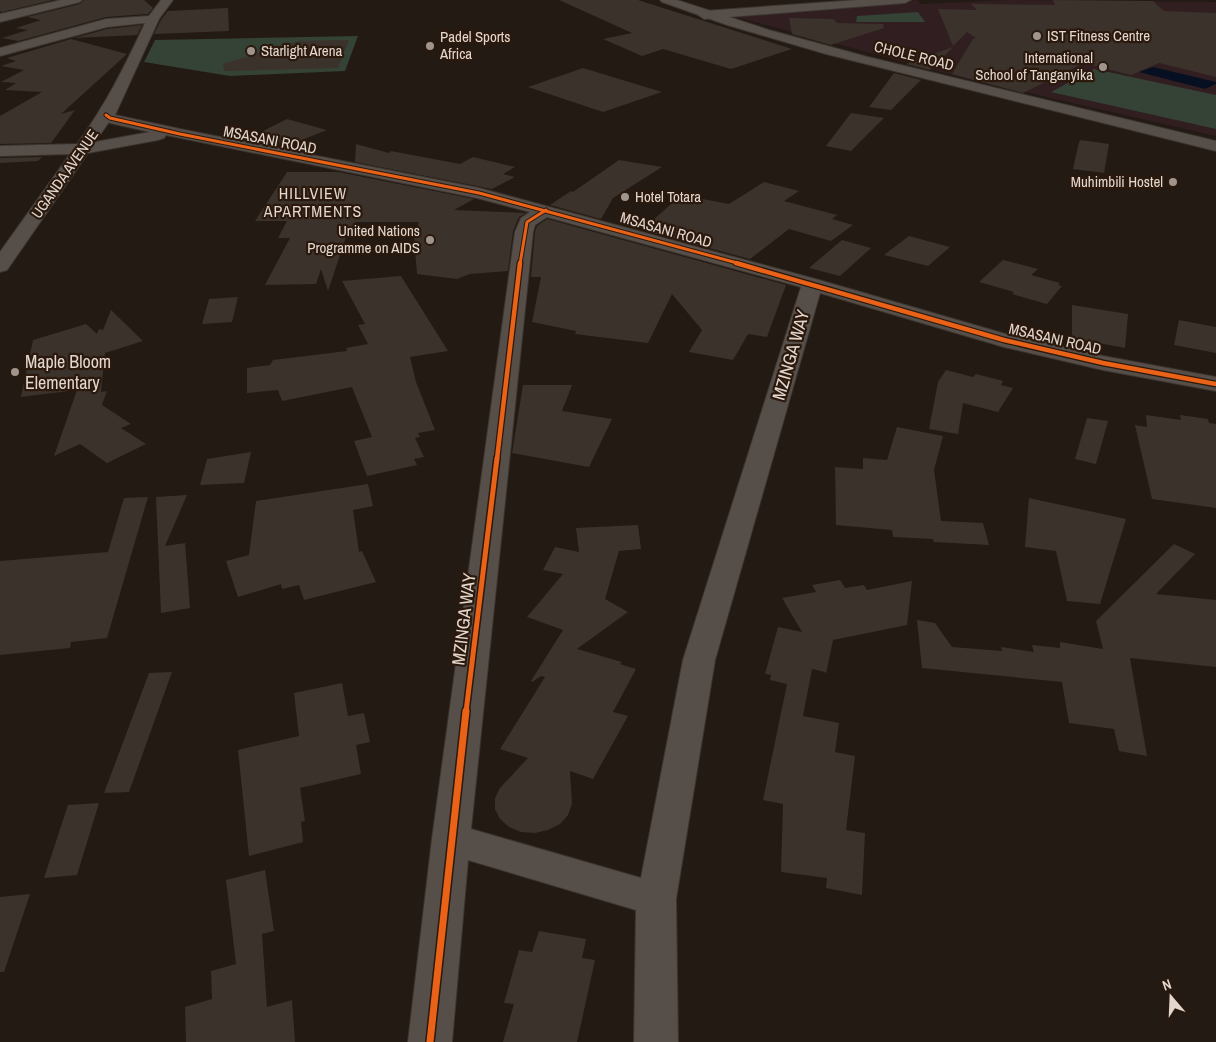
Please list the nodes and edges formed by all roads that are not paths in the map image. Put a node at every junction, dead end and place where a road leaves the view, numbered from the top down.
1 (76, 0) edge
2 (167, 0) edge
3 (666, 0) edge
4 (905, 0) edge
5 (704, 14) junction
6 (0, 18) edge
7 (153, 18) junction
8 (0, 52) edge
9 (106, 114) junction
10 (180, 134) junction
11 (1216, 146) edge
12 (82, 149) junction
13 (0, 150) edge
14 (546, 210) junction
15 (0, 266) edge
16 (812, 284) junction
17 (1216, 384) edge
18 (451, 839) junction
19 (656, 899) junction
20 (430, 1042) edge
21 (656, 1042) edge

1 - 6 street
2 - 7 street, UGANDA AVENUE
3 - 5 street, CHOLE ROAD
4 - 5 street
5 - 11 street, CHOLE ROAD
7 - 8 street
7 - 9 street, UGANDA AVENUE
9 - 10 street, MSASANI ROAD
9 - 12 street, UGANDA AVENUE
10 - 12 street
10 - 14 street, MSASANI ROAD
12 - 13 street
12 - 15 street, UGANDA AVENUE
14 - 16 street, MSASANI ROAD
14 - 18 street, MZINGA WAY
16 - 17 street, MSASANI ROAD
16 - 19 street, MZINGA WAY
18 - 19 street
18 - 20 street, MZINGA WAY
19 - 21 street, MZINGA WAY

